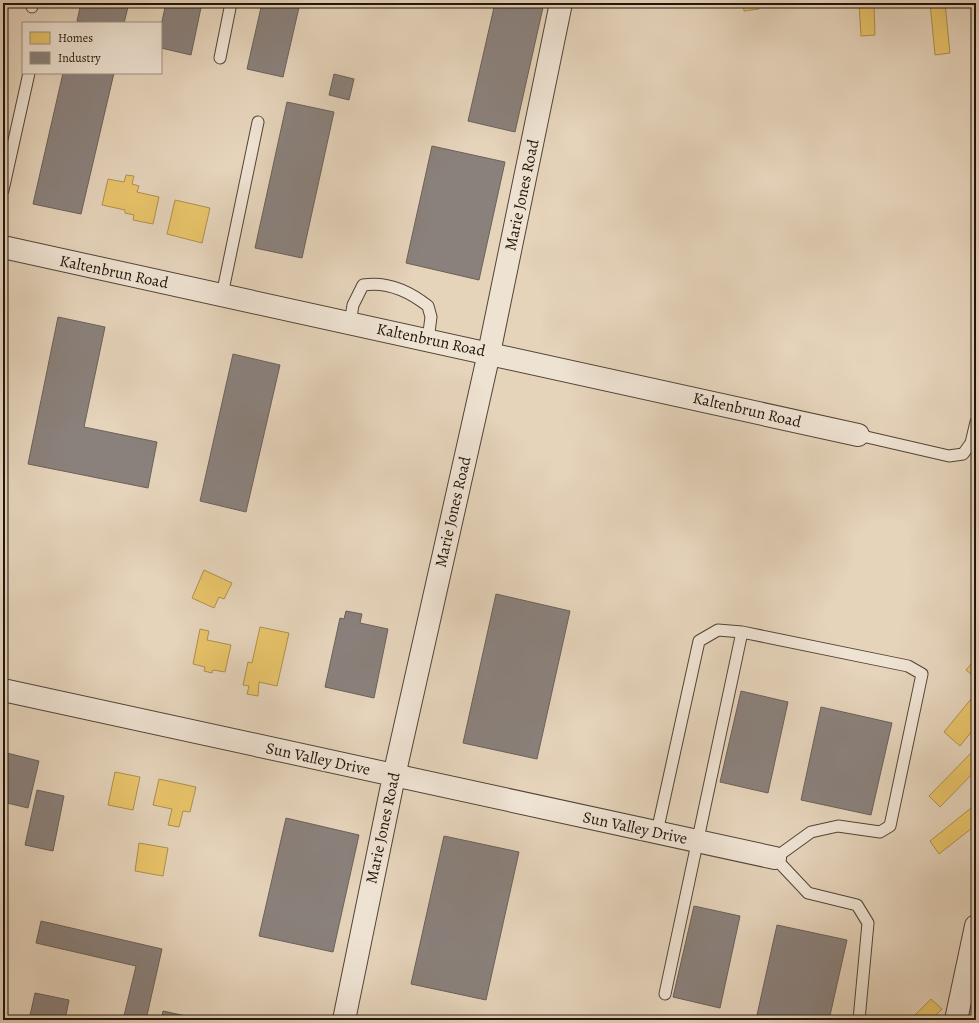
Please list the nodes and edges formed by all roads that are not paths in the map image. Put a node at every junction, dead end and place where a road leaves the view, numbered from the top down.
1 (231, 3) edge
2 (561, 3) edge
3 (220, 58) dead end
4 (29, 74) edge
5 (258, 122) dead end
6 (3, 190) edge
7 (3, 247) edge
8 (222, 295) junction
9 (350, 323) junction
10 (428, 340) junction
11 (489, 353) junction
12 (976, 422) edge
13 (858, 435) joint
14 (742, 632) junction
15 (3, 690) edge
16 (394, 776) junction
17 (657, 832) junction
18 (697, 841) junction
19 (775, 858) junction
20 (976, 926) edge
21 (665, 994) dead end
22 (344, 1020) edge
23 (859, 1020) edge
24 (956, 1020) edge

1 - 3 lane
2 - 11 street, Marie Jones Road
4 - 6 lane
5 - 8 lane
7 - 8 street, Kaltenbrun Road
8 - 9 street, Kaltenbrun Road
9 - 10 street, Kaltenbrun Road
9 - 10 lane
10 - 11 street, Kaltenbrun Road
11 - 13 street, Kaltenbrun Road
11 - 16 street, Marie Jones Road
12 - 13 lane
14 - 17 lane
14 - 18 lane
14 - 19 lane
15 - 16 street, Sun Valley Drive
16 - 17 street, Sun Valley Drive
16 - 22 street, Marie Jones Road
17 - 18 street, Sun Valley Drive
18 - 19 street, Sun Valley Drive
18 - 21 lane
19 - 23 lane
20 - 24 street

